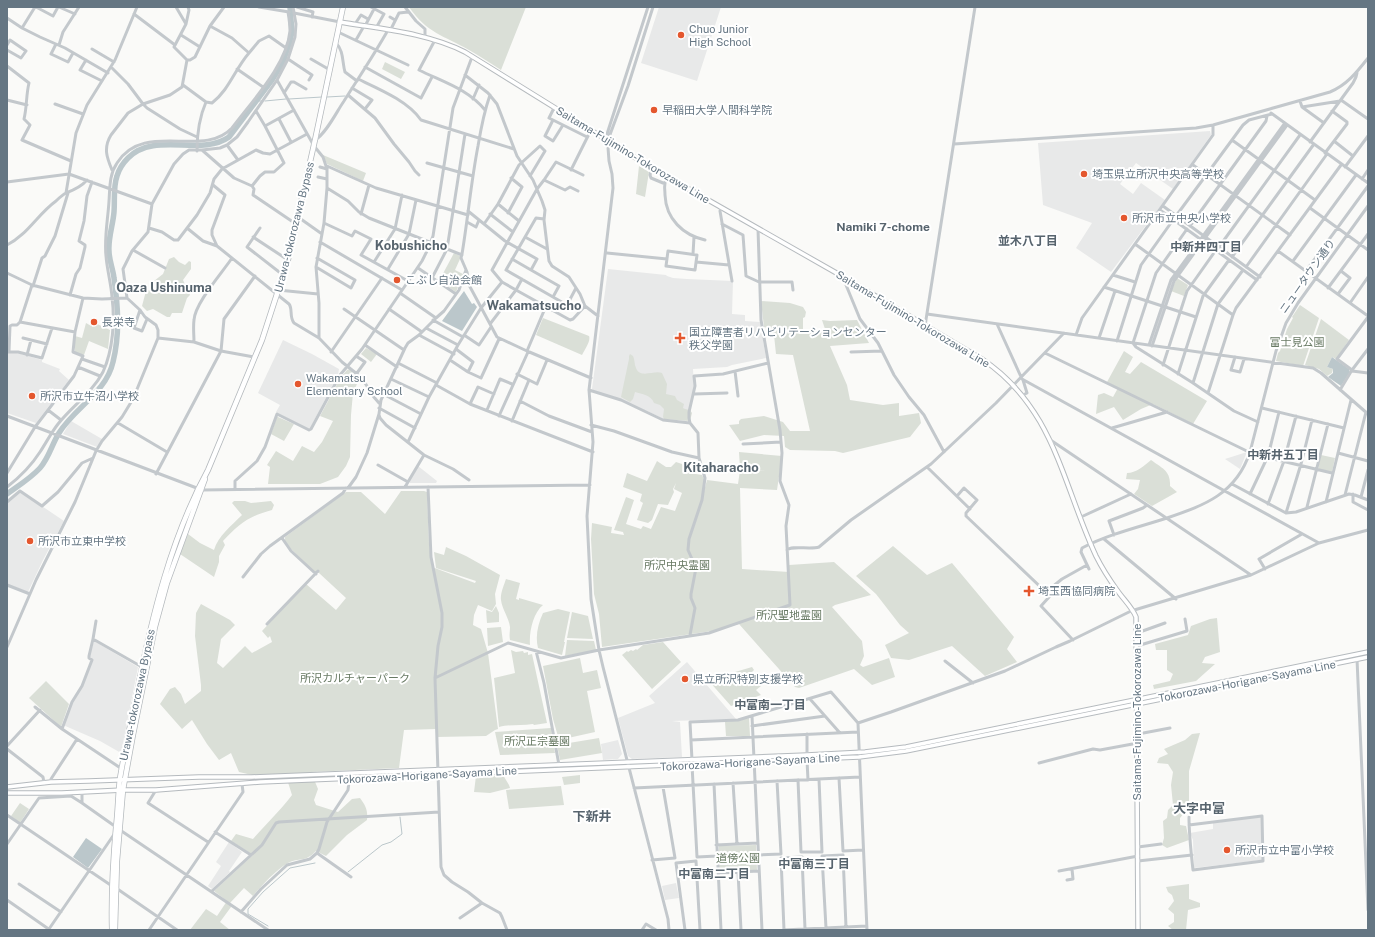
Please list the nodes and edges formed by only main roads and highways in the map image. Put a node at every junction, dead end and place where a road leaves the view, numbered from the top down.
1 (343, 7) edge
2 (340, 22) junction
3 (200, 490) junction
4 (1368, 652) edge
5 (1368, 657) edge
6 (1137, 701) junction
7 (754, 759) junction
8 (122, 780) junction
9 (7, 787) edge
10 (121, 790) junction
11 (7, 793) edge
12 (114, 887) junction
13 (112, 930) edge
14 (116, 930) edge
15 (1138, 930) edge

1 - 2 highway, Urawa-tokorozawa Bypass
2 - 3 highway, Urawa-tokorozawa Bypass
2 - 6 main road, Saitama-Fujimino-Tokorozawa Line
3 - 8 highway, Urawa-tokorozawa Bypass
3 - 8 highway, Urawa-tokorozawa Bypass
4 - 6 main road, Tokorozawa-Horigane-Sayama Line
5 - 6 main road, Tokorozawa-Horigane-Sayama Line
6 - 7 main road, Tokorozawa-Horigane-Sayama Line
6 - 15 main road, Saitama-Fujimino-Tokorozawa Line
7 - 8 main road, Tokorozawa-Horigane-Sayama Line
7 - 10 main road, Tokorozawa-Horigane-Sayama Line
8 - 9 main road, Tokorozawa-Horigane-Sayama Line
8 - 10 highway, Urawa-tokorozawa Bypass
10 - 11 main road, Tokorozawa-Horigane-Sayama Line
10 - 12 highway, Urawa-tokorozawa Bypass
12 - 13 highway, Urawa-tokorozawa Bypass
12 - 14 highway, Urawa-tokorozawa Bypass

